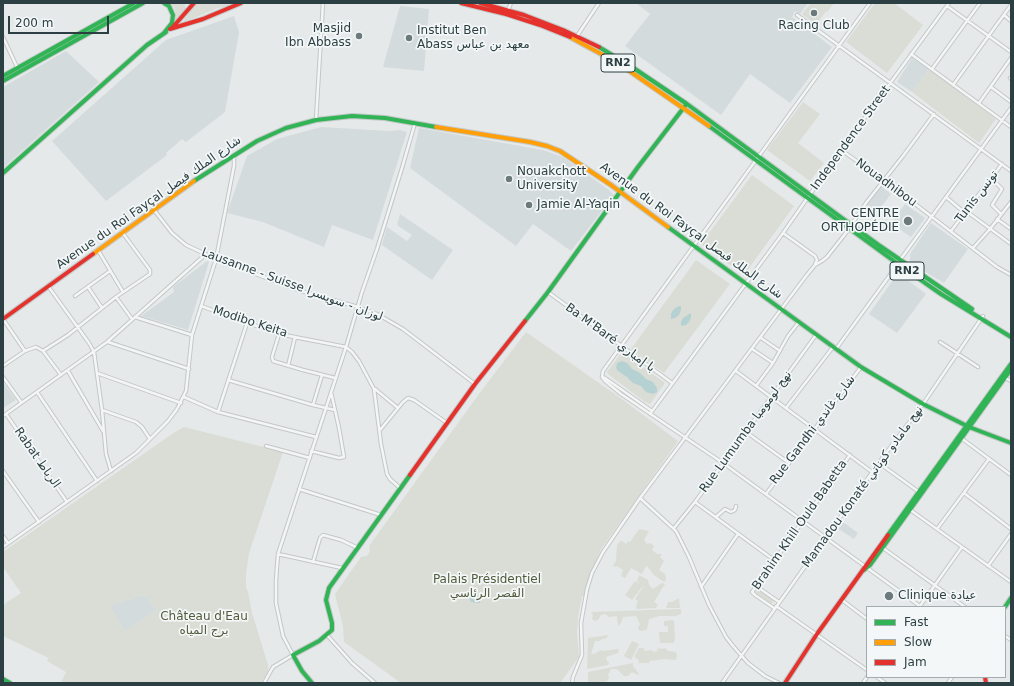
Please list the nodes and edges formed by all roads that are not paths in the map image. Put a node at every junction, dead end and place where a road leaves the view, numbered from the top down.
1 (134, 3) edge
2 (143, 3) edge
3 (164, 3) edge
4 (194, 3) edge
5 (238, 3) edge
6 (323, 3) edge
7 (461, 3) edge
8 (480, 3) edge
9 (511, 3) edge
10 (599, 3) edge
11 (870, 3) edge
12 (949, 3) edge
13 (980, 3) edge
14 (1011, 5) edge
15 (947, 6) junction
16 (508, 10) junction
17 (797, 15) dead end
18 (1004, 15) junction
19 (967, 21) junction
20 (1011, 21) edge
21 (170, 29) junction
22 (164, 33) junction
23 (988, 36) junction
24 (3, 37) edge
25 (575, 37) junction
26 (840, 46) junction
27 (1011, 52) edge
28 (912, 54) junction
29 (1011, 58) edge
30 (18, 68) junction
31 (932, 69) junction
32 (3, 76) edge
33 (3, 81) edge
34 (891, 82) junction
35 (953, 85) junction
36 (991, 86) junction
37 (1011, 102) edge
38 (979, 103) junction
39 (685, 106) junction
40 (1011, 109) edge
41 (934, 114) junction
42 (316, 120) junction
43 (1002, 120) junction
44 (415, 123) junction
45 (1011, 127) edge
46 (982, 149) junction
47 (841, 150) junction
48 (234, 155) junction
49 (757, 158) junction
50 (1002, 164) junction
51 (1011, 171) edge
52 (3, 173) edge
53 (991, 178) junction
54 (884, 180) junction
55 (620, 192) junction
56 (809, 196) junction
57 (946, 197) junction
58 (1011, 202) edge
59 (154, 210) junction
60 (966, 212) junction
61 (1001, 214) junction
62 (931, 216) junction
63 (998, 219) junction
64 (1011, 224) edge
65 (851, 227) junction
66 (1010, 228) edge
67 (990, 229) junction
68 (952, 231) junction
69 (122, 232) junction
70 (783, 233) junction
71 (1011, 244) edge
72 (694, 245) junction
73 (973, 248) junction
74 (98, 250) junction
75 (206, 254) junction
76 (216, 259) junction
77 (899, 262) junction
78 (815, 265) junction
79 (110, 271) junction
80 (1011, 276) edge
81 (746, 282) junction
82 (48, 286) junction
83 (88, 287) junction
84 (123, 292) junction
85 (548, 292) junction
86 (75, 296) dead end
87 (116, 297) junction
88 (201, 306) junction
89 (358, 307) junction
90 (102, 308) junction
91 (782, 310) junction
92 (134, 318) junction
93 (983, 318) junction
94 (3, 319) edge
95 (799, 322) junction
96 (247, 323) junction
97 (77, 327) junction
98 (1011, 333) edge
99 (279, 334) junction
100 (192, 335) junction
101 (816, 335) junction
102 (295, 337) junction
103 (1011, 337) edge
104 (761, 338) junction
105 (107, 342) junction
106 (940, 342) dead end
107 (621, 346) junction
108 (346, 347) junction
109 (834, 348) junction
110 (752, 349) junction
111 (25, 351) junction
112 (43, 351) junction
113 (94, 352) junction
114 (780, 352) junction
115 (958, 354) junction
116 (773, 363) junction
117 (1011, 364) edge
118 (3, 366) edge
119 (288, 366) junction
120 (861, 367) junction
121 (978, 367) dead end
122 (189, 368) junction
123 (1011, 369) edge
124 (68, 371) junction
125 (736, 371) junction
126 (97, 372) junction
127 (61, 375) junction
128 (322, 375) junction
129 (3, 377) edge
130 (335, 378) junction
131 (1005, 378) junction
132 (228, 380) junction
133 (1011, 381) edge
134 (672, 382) junction
135 (475, 384) junction
136 (756, 386) junction
137 (374, 389) junction
138 (36, 392) junction
139 (331, 392) junction
140 (184, 397) junction
141 (771, 397) junction
142 (21, 402) junction
143 (181, 403) junction
144 (923, 404) junction
145 (313, 405) junction
146 (326, 408) junction
147 (398, 408) junction
148 (786, 408) junction
149 (102, 410) junction
150 (335, 410) junction
151 (218, 412) junction
152 (651, 412) junction
153 (4, 415) edge
154 (447, 423) junction
155 (968, 427) junction
156 (814, 429) junction
157 (380, 430) junction
158 (746, 432) junction
159 (104, 433) junction
160 (316, 437) junction
161 (960, 437) junction
162 (686, 438) junction
163 (150, 439) junction
164 (1011, 443) edge
165 (266, 446) dead end
166 (312, 451) junction
167 (850, 455) junction
168 (310, 458) junction
169 (989, 459) junction
170 (723, 463) junction
171 (789, 463) junction
172 (879, 463) junction
173 (3, 471) edge
174 (111, 471) junction
175 (872, 472) junction
176 (1011, 475) edge
177 (97, 481) junction
178 (400, 488) junction
179 (299, 489) junction
180 (920, 493) junction
181 (964, 493) junction
182 (766, 494) junction
183 (640, 498) junction
184 (67, 502) junction
185 (695, 502) junction
186 (736, 506) dead end
187 (908, 508) junction
188 (380, 515) junction
189 (716, 517) junction
190 (802, 520) junction
191 (39, 522) junction
192 (674, 528) junction
193 (1011, 528) edge
194 (937, 529) junction
195 (738, 534) junction
196 (1011, 534) edge
197 (3, 536) edge
198 (826, 537) junction
199 (8, 543) junction
200 (3, 547) edge
201 (881, 547) junction
202 (962, 547) junction
203 (358, 548) junction
204 (278, 554) junction
205 (774, 560) junction
206 (313, 562) junction
207 (988, 566) junction
208 (866, 568) junction
209 (343, 569) junction
210 (1011, 582) edge
211 (935, 585) junction
212 (756, 586) junction
213 (700, 587) junction
214 (842, 600) junction
215 (779, 602) junction
216 (921, 606) edge
217 (964, 606) edge
218 (775, 607) junction
219 (866, 618) edge
220 (817, 634) junction
221 (327, 635) junction
222 (293, 655) junction
223 (740, 656) junction
224 (866, 669) edge
225 (789, 677) junction
226 (950, 678) edge
227 (3, 679) edge
228 (309, 682) edge
229 (10, 683) edge
230 (264, 683) edge
231 (375, 683) edge
232 (572, 683) edge
233 (722, 683) edge
234 (779, 683) edge
235 (785, 683) edge
236 (789, 683) edge
237 (948, 683) edge

1 - 30 main road
2 - 33 main road
3 - 22 main road
4 - 21 main road
5 - 21 main road
6 - 42 street
7 - 25 main road, RN2
8 - 16 main road, RN2
9 - 16 street
10 - 25 street
11 - 26 street
12 - 15 street, Independence Street
13 - 19 street
14 - 18 street
15 - 19 street
15 - 28 street, Independence Street
16 - 25 main road, RN2
17 - 26 street
18 - 20 street
18 - 23 street
19 - 23 street
19 - 31 street
21 - 22 main road
22 - 52 main road
23 - 27 street
23 - 35 street
24 - 30 street
25 - 39 main road, RN2
26 - 34 street
26 - 49 street
28 - 31 street
28 - 34 street, Independence Street
29 - 36 street
30 - 32 main road
31 - 35 street
34 - 41 street
34 - 47 street, Independence Street
35 - 38 street
36 - 37 street
36 - 38 street
38 - 43 street
39 - 49 main road, RN2
39 - 55 main road
40 - 43 street
41 - 46 street
41 - 54 street
42 - 44 main road, Avenue du Roi Fayçal شارع الملك فيصل
42 - 48 main road, Avenue du Roi Fayçal شارع الملك فيصل
43 - 45 street
43 - 46 street
44 - 55 main road, Avenue du Roi Fayçal شارع الملك فيصل
44 - 89 street
46 - 50 street
46 - 57 street
47 - 54 street, Nouadhibou
47 - 56 street, Independence Street
48 - 59 main road, Avenue du Roi Fayçal شارع الملك فيصل
48 - 76 street
49 - 56 main road, RN2
49 - 72 street
50 - 51 street
50 - 53 street, Tunis تونس
53 - 60 street, Tunis تونس
53 - 61 street
54 - 62 street, Nouadhibou
54 - 65 street
55 - 72 main road, Avenue du Roi Fayçal شارع الملك فيصل
55 - 85 main road
56 - 65 main road, RN2
56 - 70 street, Independence Street
57 - 60 street
57 - 62 street
58 - 61 street
59 - 69 main road, Avenue du Roi Fayçal شارع الملك فيصل
59 - 75 street, Lausanne - Suisse لوزان - سويسرا
60 - 67 street
60 - 68 street, Tunis تونس
61 - 63 street
62 - 68 street, Nouadhibou
62 - 77 street
63 - 66 street
63 - 67 street
64 - 66 street
65 - 77 main road, RN2
65 - 78 street
67 - 71 street
67 - 73 street
68 - 73 street, Nouadhibou
69 - 74 main road, Avenue du Roi Fayçal شارع الملك فيصل
69 - 84 street
70 - 78 street
70 - 81 street, Independence Street
72 - 81 main road, Avenue du Roi Fayçal شارع الملك فيصل
72 - 107 street
73 - 80 street, Nouadhibou
74 - 79 street
74 - 82 main road, Avenue du Roi Fayçal شارع الملك فيصل
75 - 76 street, Lausanne - Suisse لوزان - سويسرا
75 - 92 street
76 - 88 street
76 - 89 street, Lausanne - Suisse لوزان - سويسرا
77 - 93 main road, RN2
77 - 109 street
78 - 91 street
79 - 83 street
79 - 84 street
81 - 91 main road, Avenue du Roi Fayçal شارع الملك فيصل
81 - 134 street, Independence Street
82 - 94 main road, Avenue du Roi Fayçal شارع الملك فيصل
82 - 97 street
83 - 86 street
83 - 90 street
84 - 87 street
85 - 107 street, Ba M'Baré با إمباري
85 - 135 main road
87 - 90 street
87 - 92 street
88 - 96 street, Modibo Keita
88 - 100 street
89 - 108 street
89 - 135 street, Lausanne - Suisse لوزان - سويسرا
90 - 97 street
91 - 95 main road, Avenue du Roi Fayçal شارع الملك فيصل
91 - 104 street
92 - 100 street
92 - 105 street
93 - 98 main road, RN2
93 - 103 main road, RN2
93 - 115 street, Mamadou Konaté نهج مامادو كوناتي
94 - 111 street
95 - 101 main road, Avenue du Roi Fayçal شارع الملك فيصل
95 - 114 street
96 - 99 street, Modibo Keita
96 - 132 street
97 - 112 street
97 - 113 street
99 - 102 street, Modibo Keita
99 - 119 street
100 - 122 street
101 - 109 main road, Avenue du Roi Fayçal شارع الملك فيصل
101 - 141 street, Rue Lumumba نهج لومومبا
102 - 108 street, Modibo Keita
102 - 119 street
104 - 110 street
104 - 114 street
105 - 113 street
105 - 122 street
106 - 115 street
107 - 134 street, Ba M'Baré با إمباري
107 - 152 street
108 - 130 street
108 - 137 street
109 - 120 main road, Avenue du Roi Fayçal شارع الملك فيصل
109 - 148 street
110 - 116 street
110 - 125 street
111 - 112 street
111 - 118 street
112 - 127 street
113 - 124 street
113 - 126 street
114 - 116 street
115 - 121 street
115 - 144 street, Mamadou Konaté نهج مامادو كوناتي
116 - 136 street
117 - 155 main road
119 - 128 street
120 - 144 main road, Avenue du Roi Fayçal شارع الملك فيصل
120 - 156 street, Rue Gandhi شارع غاندي
122 - 140 street
123 - 131 main road
124 - 127 street
124 - 159 street
125 - 136 street
125 - 162 street
126 - 143 street
126 - 149 street
127 - 138 street
128 - 130 street
128 - 145 street
129 - 142 street
130 - 139 street
131 - 133 street
131 - 155 main road
132 - 145 street
132 - 151 street
134 - 152 street, Independence Street
135 - 154 main road
136 - 141 street
137 - 147 street
137 - 157 street
138 - 142 street
138 - 177 street
139 - 146 street
139 - 150 street
140 - 143 street
140 - 151 street
141 - 148 street
141 - 158 street, Rue Lumumba نهج لومومبا
142 - 153 street
143 - 163 street
144 - 155 main road, Avenue du Roi Fayçal شارع الملك فيصل
144 - 172 street, Mamadou Konaté نهج مامادو كوناتي
145 - 146 street
146 - 150 street
146 - 160 street
147 - 154 street
147 - 157 street
148 - 156 street
149 - 159 street
149 - 163 street
150 - 166 street
151 - 160 street
152 - 162 street
153 - 184 street, Rabat الرباط
154 - 178 main road
155 - 161 main road
155 - 164 main road, Avenue du Roi Fayçal شارع الملك فيصل
156 - 167 street
156 - 171 street, Rue Gandhi شارع غاندي
157 - 178 street
158 - 170 street, Rue Lumumba نهج لومومبا
158 - 171 street
159 - 174 street
160 - 166 street
161 - 169 street
161 - 180 main road
162 - 170 street
162 - 183 street
163 - 174 street
165 - 168 street
166 - 168 street
167 - 175 street
167 - 190 street, Brahim Khill Ould Babetta
168 - 179 street
169 - 176 street
169 - 181 street
170 - 182 street
170 - 185 street, Rue Lumumba نهج لومومبا
171 - 182 street, Rue Gandhi شارع غاندي
172 - 175 street, Mamadou Konaté نهج مامادو كوناتي
172 - 180 street
173 - 191 street
174 - 177 street
175 - 198 street, Mamadou Konaté نهج مامادو كوناتي
177 - 184 street
178 - 188 main road
179 - 188 street
179 - 204 street
180 - 187 main road
181 - 193 street
181 - 194 street
182 - 190 street
183 - 192 street
183 - 232 street
184 - 191 street
185 - 189 street
185 - 192 street, Rue Lumumba نهج لومومبا
186 - 189 street
187 - 194 street
187 - 201 main road
188 - 203 main road
189 - 195 street
190 - 198 street
190 - 205 street, Brahim Khill Ould Babetta
191 - 199 street
192 - 213 street
194 - 202 street
195 - 205 street
195 - 213 street
196 - 207 street
197 - 199 street
198 - 208 street
198 - 215 street, Mamadou Konaté نهج مامادو كوناتي
199 - 200 street
201 - 208 main road
201 - 211 street
202 - 207 street
202 - 211 street
203 - 206 street
203 - 209 main road
204 - 206 street
204 - 222 street
205 - 212 street, Brahim Khill Ould Babetta
206 - 209 street
207 - 210 street
208 - 214 main road
208 - 216 street
209 - 221 main road
211 - 216 street
211 - 217 street
212 - 215 street
212 - 218 street, Brahim Khill Ould Babetta
213 - 223 street
214 - 219 street
214 - 220 main road
215 - 218 street, Mamadou Konaté نهج مامادو كوناتي
218 - 220 street
218 - 223 street, Mamadou Konaté نهج مامادو كوناتي
220 - 224 street
220 - 225 main road
221 - 222 main road
221 - 231 street
222 - 228 main road
222 - 230 street
223 - 233 street, Mamadou Konaté نهج مامادو كوناتي
223 - 234 street
225 - 235 main road
225 - 236 main road
226 - 237 street
227 - 229 main road

